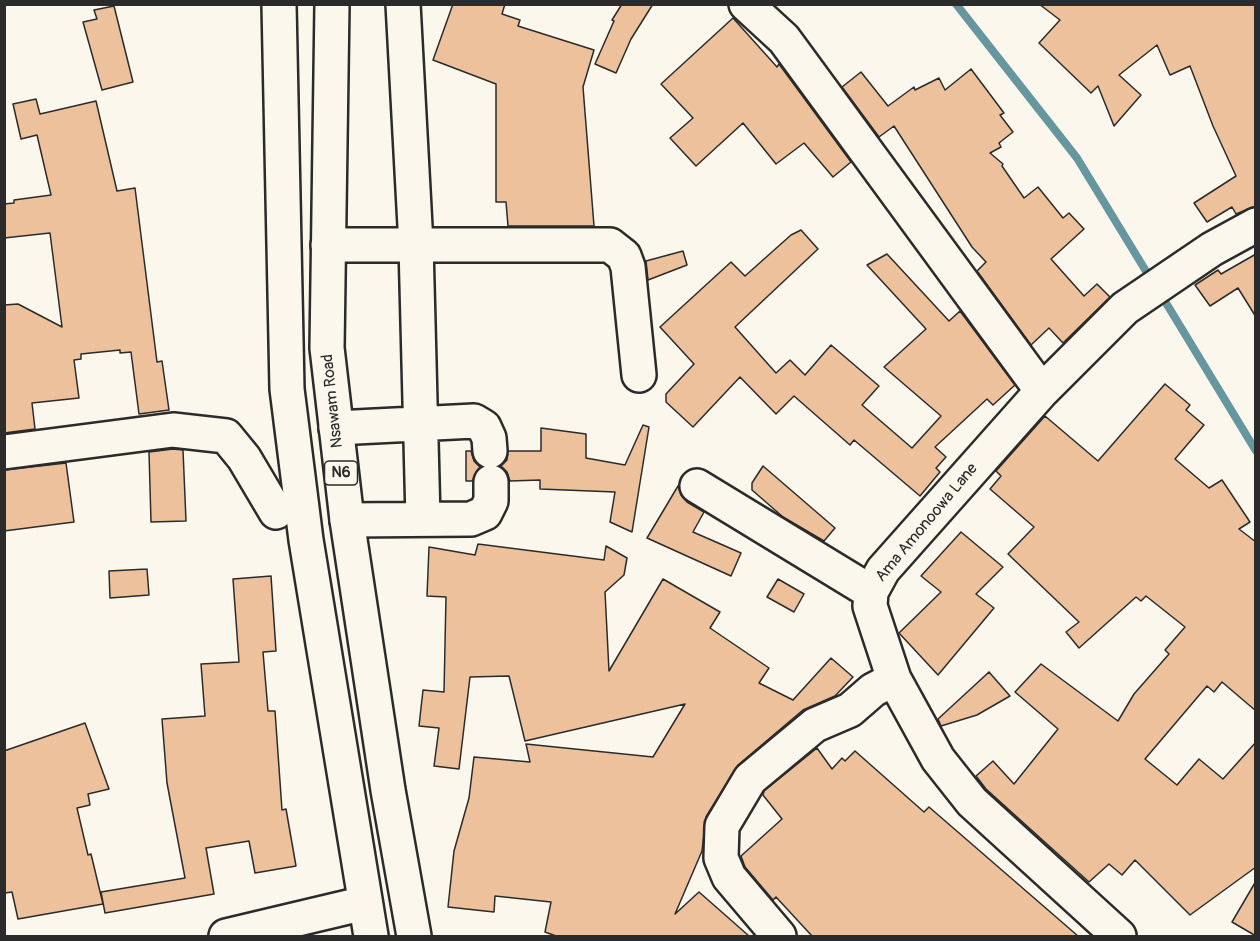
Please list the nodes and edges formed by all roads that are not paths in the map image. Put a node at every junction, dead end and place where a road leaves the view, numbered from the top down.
1 (279, 4) edge
2 (332, 4) edge
3 (403, 4) edge
4 (746, 4) edge
5 (1256, 225) edge
6 (328, 245) junction
7 (416, 245) junction
8 (639, 375) dead end
9 (1042, 391) junction
10 (420, 422) junction
11 (336, 428) junction
12 (4, 452) edge
13 (697, 486) dead end
14 (276, 512) dead end
15 (423, 519) junction
16 (347, 520) junction
17 (870, 592) junction
18 (894, 679) junction
19 (365, 903) junction
20 (304, 927) edge
21 (226, 936) edge
22 (371, 936) edge
23 (414, 936) edge
24 (778, 936) edge
25 (1119, 936) edge

1 - 19 main road
2 - 6 main road, Nsawam Road / N6
3 - 7 main road
4 - 9 main road
5 - 9 main road, Ama Amonoowa Lane
6 - 7 main road
6 - 11 main road, Nsawam Road / N6
7 - 8 main road
7 - 10 main road
9 - 17 main road, Ama Amonoowa Lane
10 - 11 main road
10 - 15 main road
10 - 15 main road
11 - 16 main road, Nsawam Road / N6
12 - 14 main road
13 - 17 main road
15 - 16 main road
16 - 23 main road, Nsawam Road / N6
17 - 18 main road, Ama Amonoowa Lane
18 - 24 main road
18 - 25 main road, Ama Amonoowa Lane
19 - 20 main road
19 - 22 main road
20 - 21 main road

